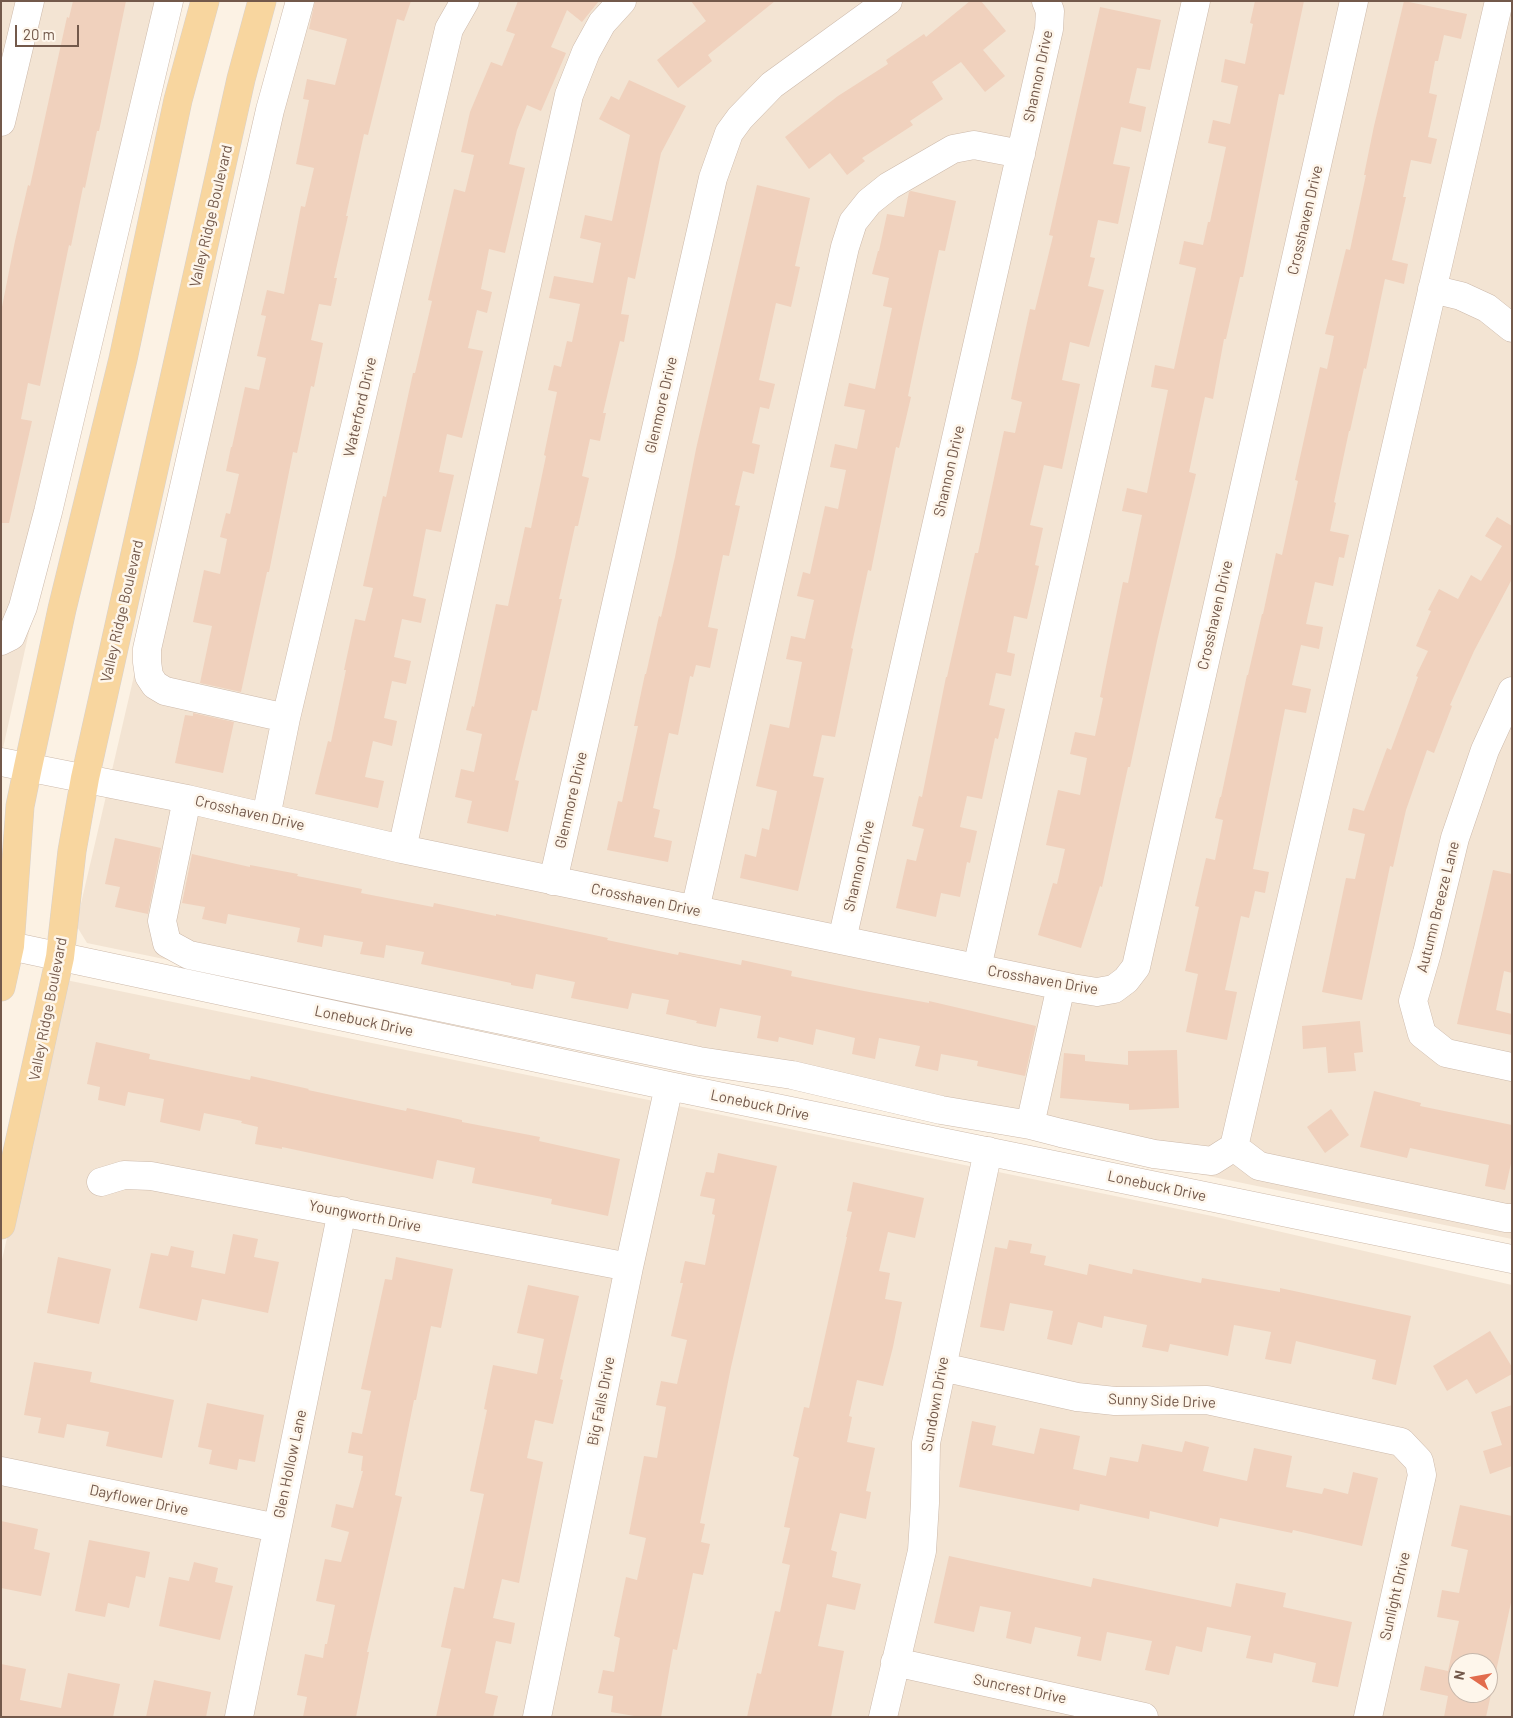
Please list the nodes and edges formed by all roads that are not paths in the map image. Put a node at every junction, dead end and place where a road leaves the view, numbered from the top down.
1 (30, 1) edge
2 (169, 1) edge
3 (205, 1) edge
4 (262, 1) edge
5 (300, 1) edge
6 (464, 1) edge
7 (622, 1) edge
8 (888, 1) edge
9 (1046, 1) edge
10 (1196, 1) edge
11 (1354, 1) edge
12 (1499, 1) edge
13 (1, 122) edge
14 (1021, 154) junction
15 (1432, 289) junction
16 (1512, 328) edge
17 (1, 642) edge
18 (1512, 691) edge
19 (286, 718) junction
20 (1, 762) edge
21 (28, 768) junction
22 (85, 778) junction
23 (187, 799) junction
24 (266, 817) junction
25 (402, 849) junction
26 (552, 881) junction
27 (695, 910) junction
28 (842, 940) junction
29 (10, 946) junction
30 (60, 957) junction
31 (977, 968) junction
32 (1061, 986) junction
33 (1, 987) edge
34 (1512, 1067) edge
35 (669, 1086) junction
36 (1030, 1125) junction
37 (1234, 1147) junction
38 (988, 1151) junction
39 (100, 1182) dead end
40 (342, 1211) junction
41 (1512, 1218) edge
42 (1, 1225) edge
43 (1512, 1259) edge
44 (629, 1267) junction
45 (942, 1367) junction
46 (1, 1471) edge
47 (1422, 1475) joint
48 (277, 1528) junction
49 (895, 1662) junction
50 (238, 1717) edge
51 (537, 1717) edge
52 (883, 1717) edge
53 (1144, 1717) edge
54 (1368, 1717) edge

1 - 13 street
2 - 17 street
3 - 21 main road
4 - 22 main road, Valley Ridge Boulevard
5 - 19 street
6 - 19 street, Waterford Drive
7 - 25 street
8 - 26 street, Glenmore Drive
9 - 14 street, Shannon Drive
10 - 31 street
11 - 32 street, Crosshaven Drive
12 - 15 street
14 - 27 street
14 - 28 street, Shannon Drive
15 - 16 street
15 - 37 street
18 - 34 street, Autumn Breeze Lane
19 - 24 street, Waterford Drive
20 - 21 street, Crosshaven Drive
21 - 22 street, Crosshaven Drive
21 - 29 main road
22 - 23 street, Crosshaven Drive
22 - 30 main road, Valley Ridge Boulevard
23 - 24 street, Crosshaven Drive
23 - 36 street
24 - 25 street, Crosshaven Drive
25 - 26 street, Crosshaven Drive
26 - 27 street, Crosshaven Drive
27 - 28 street, Crosshaven Drive
28 - 31 street, Crosshaven Drive
29 - 30 street, Lonebuck Drive
29 - 33 main road
30 - 35 street, Lonebuck Drive
30 - 42 main road, Valley Ridge Boulevard
31 - 32 street, Crosshaven Drive
32 - 36 street
35 - 38 street, Lonebuck Drive
35 - 44 street, Big Falls Drive
36 - 37 street
37 - 41 street
38 - 43 street, Lonebuck Drive
38 - 45 street, Sundown Drive
39 - 40 street, Youngworth Drive
40 - 44 street, Youngworth Drive
40 - 48 street, Glen Hollow Lane
44 - 51 street, Big Falls Drive
45 - 47 street, Sunny Side Drive
45 - 49 street, Sundown Drive
46 - 48 street, Dayflower Drive
47 - 54 street, Sunlight Drive
48 - 50 street, Glen Hollow Lane
49 - 52 street, Sundown Drive
49 - 53 street, Suncrest Drive

